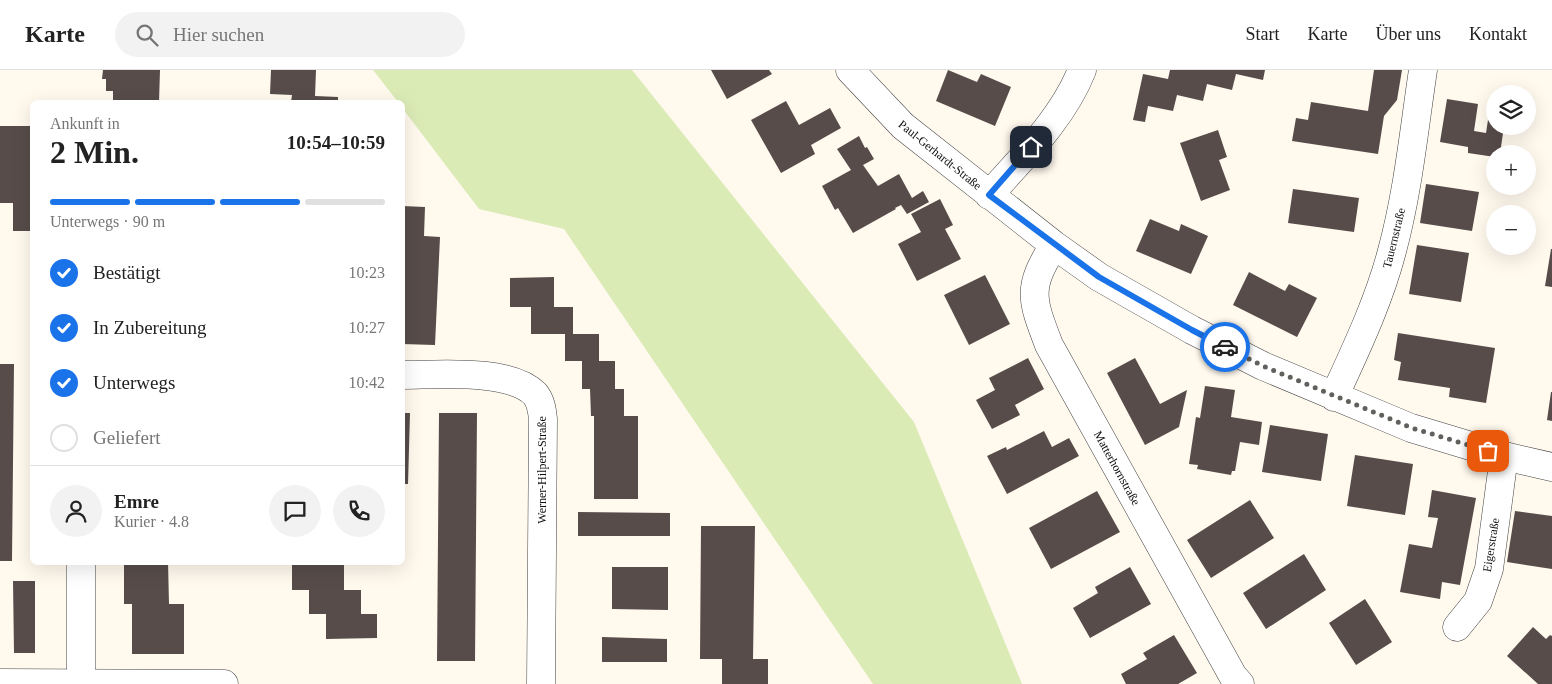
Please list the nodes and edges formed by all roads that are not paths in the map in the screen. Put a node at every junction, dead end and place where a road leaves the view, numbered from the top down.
1 (850, 70) edge
2 (1082, 70) edge
3 (1423, 70) edge
4 (989, 195) junction
5 (1054, 245) junction
6 (405, 375) edge
7 (1334, 397) junction
8 (1504, 456) junction
9 (1552, 467) edge
10 (81, 565) edge
11 (1457, 627) dead end
12 (0, 683) edge
13 (81, 683) edge
14 (178, 684) edge
15 (224, 684) edge
16 (541, 684) edge
17 (1240, 684) edge

1 - 4 street, Paul-Gerhardt-Straße
2 - 4 street
3 - 7 street, Tauernstraße
4 - 5 street, Paul-Gerhardt-Straße
5 - 7 street, Paul-Gerhardt-Straße
5 - 17 street, Matterhornstraße
6 - 16 street, Werner-Hilpert-Straße
7 - 8 street, Paul-Gerhardt-Straße
8 - 9 street, Paul-Gerhardt-Straße
8 - 11 street, Eigerstraße
10 - 13 street
12 - 13 street
13 - 14 street
14 - 15 street

